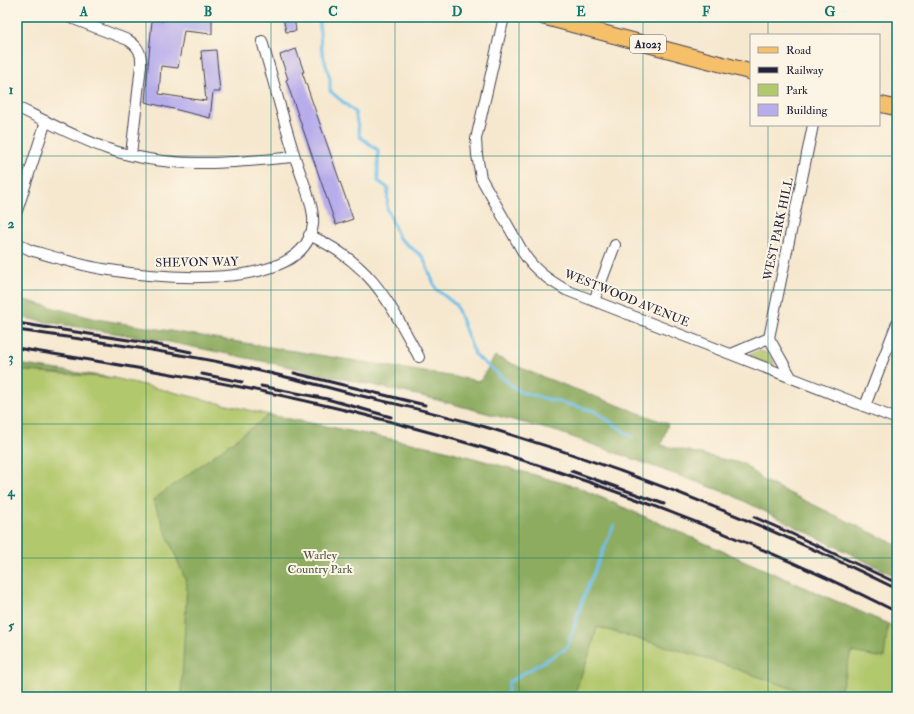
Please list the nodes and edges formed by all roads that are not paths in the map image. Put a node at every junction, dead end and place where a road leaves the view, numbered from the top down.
1 (504, 17) edge
2 (544, 17) edge
3 (71, 18) edge
4 (91, 21) edge
5 (262, 41) dead end
6 (750, 72) edge
7 (880, 104) edge
8 (17, 107) edge
9 (897, 108) edge
10 (46, 121) junction
11 (813, 126) edge
12 (131, 155) junction
13 (294, 156) junction
14 (17, 211) edge
15 (310, 235) junction
16 (17, 242) edge
17 (615, 245) dead end
18 (594, 301) junction
19 (897, 323) edge
20 (768, 338) junction
21 (731, 354) junction
22 (419, 357) dead end
23 (791, 377) junction
24 (865, 406) junction
25 (897, 419) edge

1 - 18 street, WESTWOOD AVENUE
2 - 6 main road, A1023
3 - 4 street
4 - 12 street
5 - 13 street
7 - 9 main road
8 - 10 street
10 - 12 street
10 - 14 street
11 - 20 street, WEST PARK HILL
12 - 13 street
13 - 15 street
15 - 16 street, SHEVON WAY
15 - 22 street
17 - 18 street
18 - 21 street, WESTWOOD AVENUE
19 - 24 street
20 - 21 street
20 - 23 street
21 - 23 street, WESTWOOD AVENUE
23 - 24 street, WESTWOOD AVENUE
24 - 25 street, WESTWOOD AVENUE

